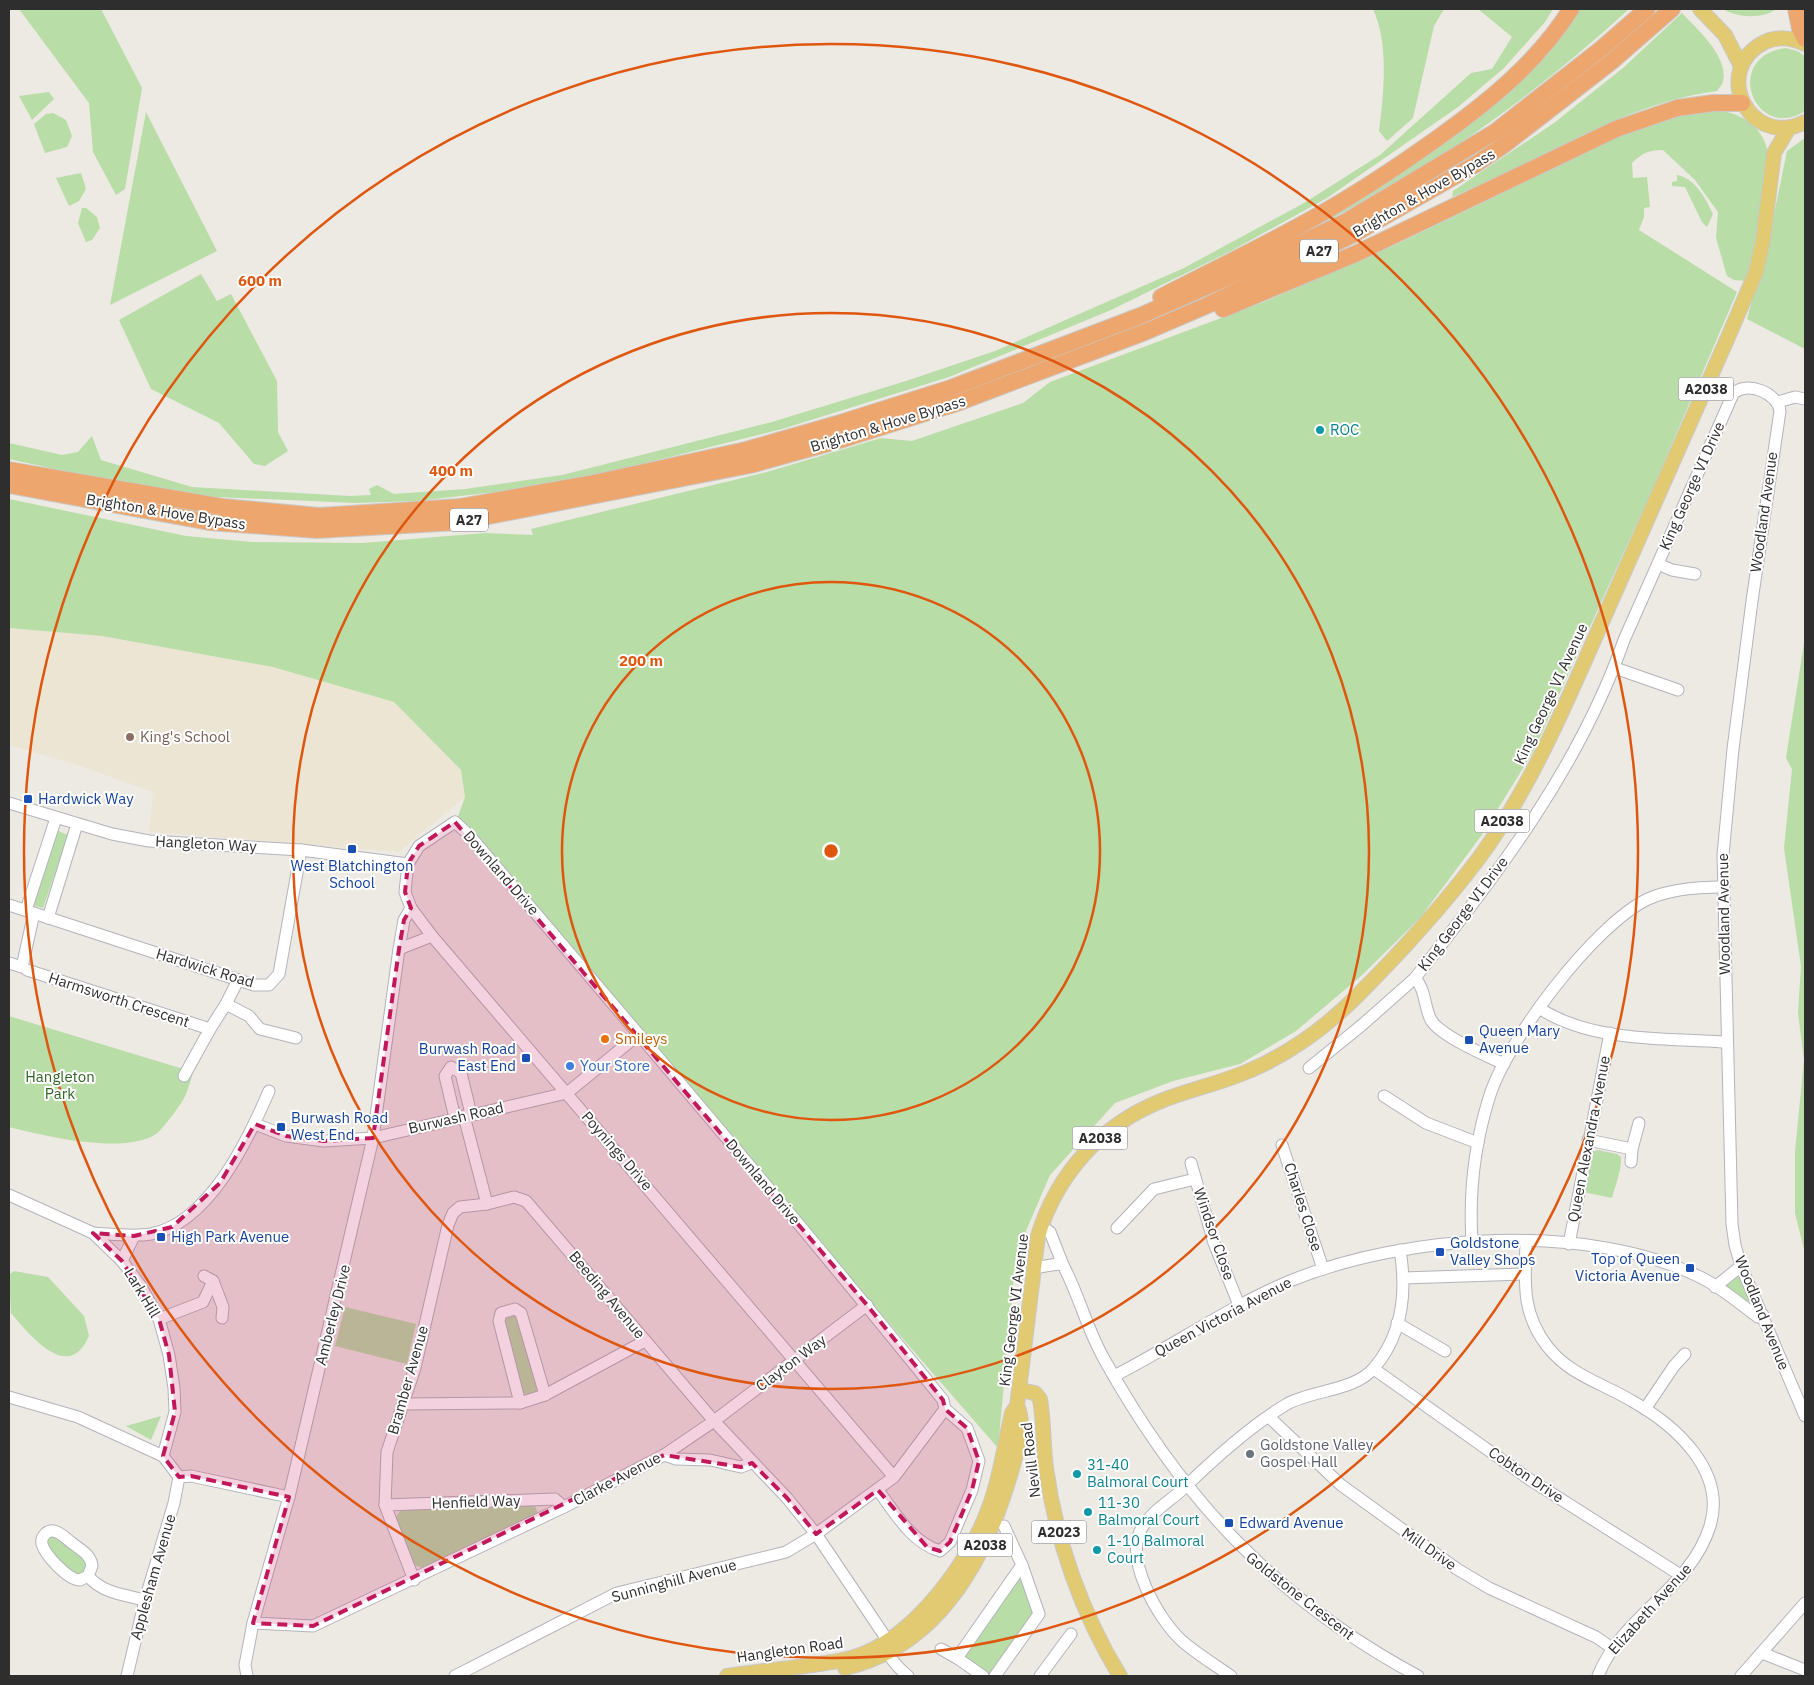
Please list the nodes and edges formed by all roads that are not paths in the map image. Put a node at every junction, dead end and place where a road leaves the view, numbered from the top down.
1 (1571, 9) edge
2 (1648, 9) edge
3 (1672, 9) edge
4 (1700, 9) edge
5 (1796, 9) edge
6 (1725, 35) junction
7 (1805, 39) edge
8 (1805, 44) edge
9 (1758, 46) junction
10 (1741, 66) junction
11 (1742, 102) junction
12 (1805, 122) edge
13 (1763, 124) junction
14 (1789, 128) junction
15 (1774, 153) junction
16 (1145, 332) junction
17 (1078, 341) junction
18 (1805, 400) edge
19 (1778, 402) junction
20 (9, 470) edge
21 (9, 486) edge
22 (1658, 564) junction
23 (1695, 574) dead end
24 (1615, 668) junction
25 (1678, 690) dead end
26 (9, 803) edge
27 (56, 818) junction
28 (455, 822) joint
29 (77, 824) junction
30 (301, 850) junction
31 (408, 864) junction
32 (1723, 887) junction
33 (9, 905) edge
34 (412, 908) junction
35 (30, 912) junction
36 (48, 918) junction
37 (432, 936) junction
38 (399, 949) junction
39 (9, 963) edge
40 (27, 970) dead end
41 (1415, 978) junction
42 (238, 980) junction
43 (226, 1004) junction
44 (1539, 1008) junction
45 (210, 1030) junction
46 (1610, 1033) junction
47 (638, 1035) junction
48 (296, 1038) dead end
49 (1727, 1040) junction
50 (1504, 1064) junction
51 (1309, 1068) dead end
52 (184, 1076) dead end
53 (269, 1091) dead end
54 (567, 1093) junction
55 (1384, 1096) dead end
56 (464, 1116) junction
57 (1639, 1123) dead end
58 (255, 1124) junction
59 (374, 1138) junction
60 (1588, 1140) junction
61 (1478, 1143) junction
62 (1282, 1145) dead end
63 (1632, 1149) junction
64 (1631, 1162) dead end
65 (1191, 1163) dead end
66 (1195, 1179) junction
67 (9, 1195) edge
68 (487, 1204) junction
69 (1041, 1226) junction
70 (1117, 1228) dead end
71 (93, 1233) junction
72 (134, 1236) junction
73 (1472, 1241) junction
74 (1526, 1242) junction
75 (1568, 1244) junction
76 (1400, 1250) junction
77 (122, 1261) junction
78 (1063, 1265) junction
79 (1741, 1266) junction
80 (1032, 1268) junction
81 (1323, 1269) junction
82 (1524, 1274) junction
83 (1404, 1278) junction
84 (1715, 1287) junction
85 (203, 1302) junction
86 (867, 1305) junction
87 (1239, 1305) junction
88 (1763, 1315) junction
89 (159, 1319) junction
90 (1397, 1323) junction
91 (645, 1340) junction
92 (1446, 1351) dead end
93 (1685, 1354) dead end
94 (796, 1360) junction
95 (1374, 1369) junction
96 (1114, 1376) junction
97 (1020, 1390) junction
98 (545, 1394) junction
99 (9, 1397) edge
100 (520, 1403) junction
101 (404, 1404) junction
102 (945, 1409) junction
103 (1644, 1409) junction
104 (1805, 1416) edge
105 (1269, 1417) junction
106 (714, 1421) junction
107 (664, 1455) junction
108 (163, 1456) junction
109 (752, 1463) junction
110 (178, 1477) junction
111 (894, 1477) junction
112 (1187, 1486) junction
113 (878, 1490) junction
114 (289, 1498) junction
115 (384, 1505) junction
116 (564, 1507) junction
117 (1004, 1526) dead end
118 (816, 1534) junction
119 (1022, 1565) junction
120 (88, 1576) junction
121 (1682, 1576) junction
122 (414, 1580) junction
123 (146, 1600) junction
124 (1805, 1604) edge
125 (253, 1623) junction
126 (1072, 1634) dead end
127 (1612, 1648) junction
128 (887, 1649) junction
129 (941, 1649) dead end
130 (1762, 1653) junction
131 (957, 1658) junction
132 (1805, 1670) edge
133 (752, 1674) edge
134 (127, 1676) edge
135 (247, 1676) edge
136 (455, 1676) edge
137 (727, 1676) edge
138 (790, 1676) edge
139 (908, 1676) edge
140 (984, 1676) edge
141 (995, 1676) edge
142 (1040, 1676) edge
143 (1120, 1676) edge
144 (1231, 1676) edge
145 (1418, 1676) edge
146 (1598, 1676) edge
147 (1741, 1676) edge

1 - 17 highway, A27
2 - 17 highway, Brighton & Hove Bypass / A27
3 - 16 highway, Brighton & Hove Bypass / A27
4 - 6 main road
5 - 7 highway
6 - 9 main road
6 - 10 main road
8 - 9 main road
9 - 10 main road
10 - 11 main road
11 - 13 main road
11 - 16 highway, A27
12 - 14 main road
13 - 14 main road
13 - 15 main road, King George VI Avenue / A2038
14 - 15 main road, King George VI Avenue / A2038
15 - 69 main road, King George VI Avenue / A2038
16 - 21 highway, Brighton & Hove Bypass / A27
17 - 20 highway, Brighton & Hove Bypass / A27
18 - 19 street
19 - 22 street, King George VI Drive
19 - 32 street, Woodland Avenue
22 - 23 street, King George VI Drive
22 - 24 street, King George VI Drive
24 - 25 street
24 - 41 street, King George VI Drive
26 - 27 street, Hangleton Way
27 - 29 street, Hangleton Way
27 - 35 street
28 - 31 street, Poynings Drive
28 - 47 street, Downland Drive
29 - 30 street, Hangleton Way
29 - 36 street
30 - 31 street, Hangleton Way
30 - 42 street, Hardwick Road
31 - 34 street, Poynings Drive
32 - 44 street
32 - 49 street, Woodland Avenue
33 - 35 street, Hardwick Road
34 - 37 street, Poynings Drive
34 - 38 street, Amberley Drive
35 - 36 street, Hardwick Road
35 - 39 street
36 - 42 street, Hardwick Road
37 - 38 street
37 - 54 street, Poynings Drive
38 - 59 street, Amberley Drive
40 - 45 street, Harmsworth Crescent
41 - 50 street, King George VI Drive
41 - 51 street, King George VI Drive
42 - 43 street, Harmsworth Crescent
43 - 45 street, Harmsworth Crescent
43 - 48 street
44 - 46 street
44 - 50 street
45 - 52 street, Harmsworth Crescent
46 - 49 street
46 - 60 street, Queen Alexandra Avenue
47 - 54 street, Burwash Road
47 - 86 street, Downland Drive
49 - 79 street, Woodland Avenue
50 - 61 street
53 - 58 street
54 - 56 street, Burwash Road
54 - 94 street, Poynings Drive
55 - 61 street
56 - 59 street, Burwash Road
56 - 68 street
57 - 63 street
58 - 59 street, Burwash Road
58 - 72 street
59 - 114 street, Amberley Drive
60 - 63 street
60 - 75 street, Queen Alexandra Avenue
61 - 73 street
62 - 81 street, Charles Close
63 - 64 street
65 - 66 street, Windsor Close
66 - 70 street
66 - 87 street, Windsor Close
67 - 71 street, Lark Hill
68 - 91 street, Beeding Avenue
68 - 101 street, Bramber Avenue
69 - 78 street, Goldstone Crescent
69 - 80 main road, King George VI Avenue / A2038
71 - 72 street
71 - 77 street, Lark Hill
72 - 77 street
73 - 74 street, Queen Victoria Avenue
73 - 76 street, Queen Victoria Avenue
74 - 75 street, Queen Victoria Avenue
74 - 82 street, Elizabeth Avenue
75 - 84 street, Queen Victoria Avenue
76 - 81 street, Queen Victoria Avenue
76 - 83 street
77 - 89 street, Lark Hill
78 - 80 street
78 - 96 street, Goldstone Crescent
79 - 84 street
79 - 88 street, Woodland Avenue
80 - 97 main road, King George VI Avenue / A2038
81 - 87 street, Queen Victoria Avenue
82 - 83 street
82 - 103 street, Elizabeth Avenue
83 - 90 street
84 - 88 street, Queen Victoria Avenue
85 - 85 street
85 - 89 street
86 - 94 street, Clayton Way
86 - 102 street, Downland Drive
87 - 96 street, Queen Victoria Avenue
88 - 104 street, Woodland Avenue
89 - 108 street, Lark Hill
90 - 92 street
90 - 95 street
91 - 98 street
91 - 106 street, Beeding Avenue
93 - 103 street
94 - 106 street, Clayton Way
94 - 111 street, Poynings Drive
95 - 105 street
95 - 121 street, Cobton Drive
96 - 112 street, Goldstone Crescent
97 - 128 main road, King George VI Avenue / A2038
97 - 143 main road, Nevill Road / A2023
98 - 100 street
98 - 100 street
99 - 108 street
100 - 101 street
101 - 115 street, Bramber Avenue
102 - 111 street
102 - 113 street
103 - 121 street, Elizabeth Avenue
105 - 112 street
105 - 127 street, Mill Drive
106 - 107 street, Clarke Avenue
106 - 109 street
107 - 109 street
107 - 116 street, Clarke Avenue
108 - 110 street
109 - 118 street
110 - 114 street
110 - 123 street, Applesham Avenue
111 - 113 street
112 - 144 street
112 - 145 street, Goldstone Crescent
113 - 118 street
114 - 125 street, Amberley Drive
115 - 116 street, Henfield Way
115 - 122 street, Bramber Avenue
116 - 122 street, Clarke Avenue
117 - 119 street
118 - 128 street
118 - 136 street, Sunninghill Avenue
119 - 131 street
119 - 141 street
120 - 120 street
120 - 123 street
121 - 127 street, Elizabeth Avenue
122 - 125 street, Clarke Avenue
123 - 134 street, Applesham Avenue
124 - 130 street
125 - 135 street, Amberley Drive
126 - 142 street
127 - 146 street, Elizabeth Avenue
128 - 133 main road, Hangleton Road / A2038
128 - 138 main road, Hangleton Road / A2038
128 - 139 street
129 - 131 street
130 - 132 street
130 - 147 street
131 - 140 street
133 - 137 main road, Hangleton Road / A2038

